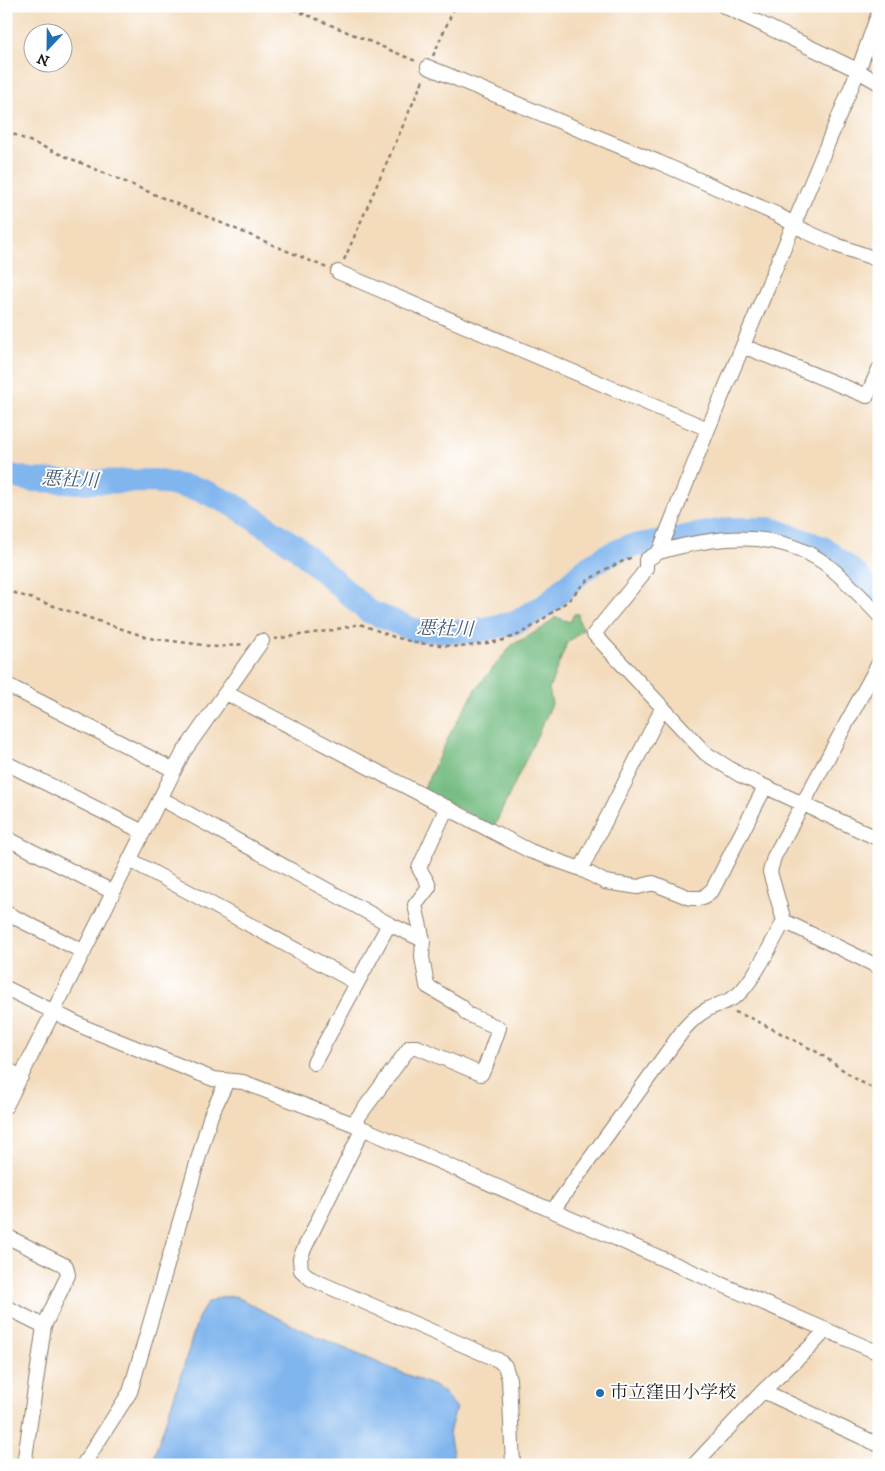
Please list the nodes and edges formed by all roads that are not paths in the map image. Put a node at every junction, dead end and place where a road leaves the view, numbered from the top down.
1 (724, 6) edge
2 (879, 12) edge
3 (428, 67) road end
4 (858, 71) junction
5 (879, 83) edge
6 (793, 224) junction
7 (879, 260) edge
8 (338, 272) road end
9 (743, 346) junction
10 (879, 369) edge
11 (708, 429) junction
12 (660, 550) junction
13 (879, 615) edge
14 (262, 641) road end
15 (879, 663) edge
16 (6, 686) edge
17 (226, 693) junction
18 (662, 708) junction
19 (6, 763) edge
20 (174, 770) junction
21 (765, 787) junction
22 (160, 798) junction
23 (802, 804) junction
24 (447, 807) junction
25 (143, 832) junction
26 (6, 838) edge
27 (879, 839) edge
28 (130, 860) junction
29 (581, 869) junction
30 (114, 892) junction
31 (6, 913) edge
32 (784, 922) junction
33 (389, 924) junction
34 (423, 940) junction
35 (84, 952) junction
36 (879, 967) edge
37 (357, 983) junction
38 (6, 988) edge
39 (54, 1011) junction
40 (314, 1063) dead end
41 (6, 1069) edge
42 (21, 1077) junction
43 (227, 1081) junction
44 (6, 1106) edge
45 (358, 1126) junction
46 (553, 1210) junction
47 (6, 1236) edge
48 (6, 1307) edge
49 (44, 1326) junction
50 (826, 1330) junction
51 (879, 1353) edge
52 (763, 1391) junction
53 (879, 1445) edge
54 (24, 1465) edge
55 (83, 1465) edge
56 (513, 1465) edge
57 (694, 1465) edge

1 - 4 street
2 - 4 street
3 - 6 street
4 - 5 street
4 - 6 street
6 - 7 street
6 - 9 street
8 - 11 street
9 - 10 street
9 - 11 street
11 - 12 street
12 - 13 street
12 - 18 street
14 - 17 street
15 - 23 street
16 - 20 street
17 - 20 street
17 - 24 street
18 - 21 street
18 - 29 street
19 - 25 street
20 - 22 street
21 - 23 street
21 - 29 street
22 - 25 street
22 - 33 street
23 - 27 street
23 - 32 street
24 - 29 street
24 - 34 street
25 - 28 street
26 - 30 street
28 - 30 street
28 - 37 street
30 - 35 street
31 - 35 street
32 - 36 street
32 - 46 street
33 - 34 street
33 - 37 street
34 - 45 street
35 - 39 street
37 - 40 street
38 - 39 street
39 - 42 street
39 - 43 street
41 - 42 street
42 - 44 street
43 - 45 street
43 - 55 street
45 - 46 street
45 - 56 street
46 - 50 street
47 - 49 street
48 - 49 street
49 - 54 street
50 - 51 street
50 - 52 street
52 - 53 street
52 - 57 street

